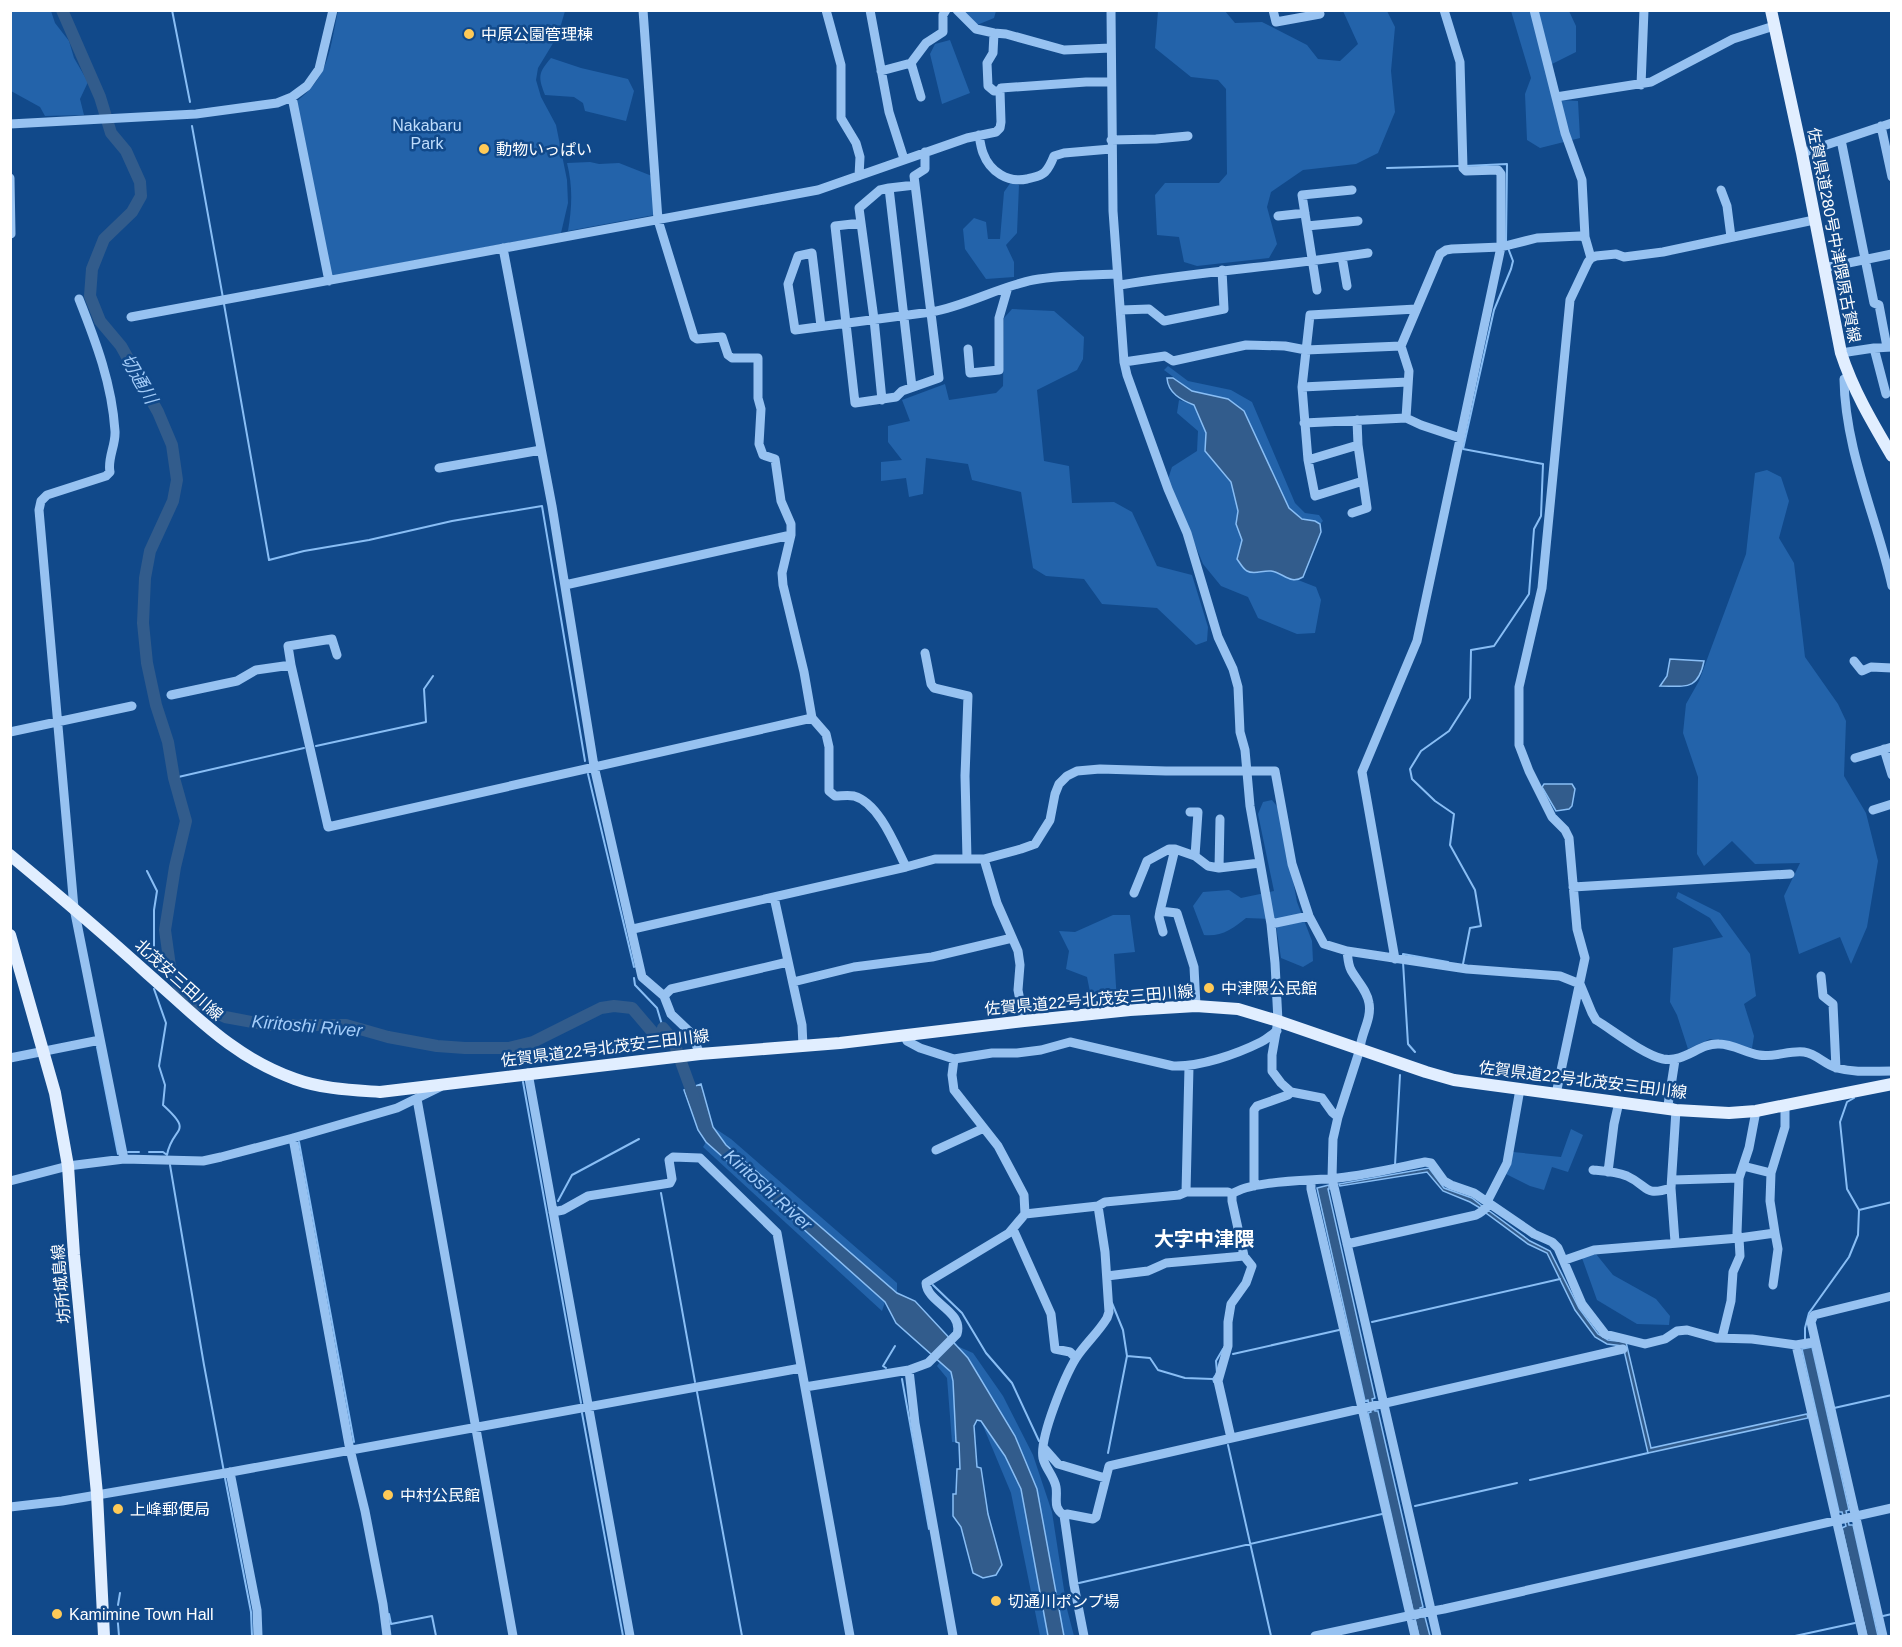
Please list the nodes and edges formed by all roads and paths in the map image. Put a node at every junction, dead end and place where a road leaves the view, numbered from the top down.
1 (333, 10) edge
2 (643, 10) edge
3 (826, 10) edge
4 (870, 10) edge
5 (946, 10) edge
6 (957, 10) edge
7 (1111, 10) edge
8 (1273, 10) edge
9 (1444, 10) edge
10 (1534, 10) edge
11 (1644, 10) edge
12 (1771, 10) edge
13 (1320, 14) dead end
14 (1774, 27) junction
15 (994, 33) junction
16 (1111, 48) junction
17 (911, 63) junction
18 (881, 71) junction
19 (1111, 82) junction
20 (1641, 85) junction
21 (1000, 91) junction
22 (292, 97) junction
23 (921, 97) dead end
24 (1556, 97) junction
25 (1892, 123) edge
26 (10, 124) edge
27 (1881, 126) junction
28 (979, 135) junction
29 (1188, 136) dead end
30 (1841, 140) junction
31 (1111, 145) junction
32 (925, 152) junction
33 (1802, 153) junction
34 (904, 159) junction
35 (859, 176) junction
36 (1892, 177) edge
37 (10, 178) edge
38 (915, 185) junction
39 (889, 188) junction
40 (1352, 190) dead end
41 (1720, 190) dead end
42 (1305, 213) junction
43 (1278, 216) dead end
44 (658, 220) junction
45 (1814, 220) junction
46 (1358, 221) dead end
47 (861, 223) junction
48 (1307, 226) junction
49 (11, 234) edge
50 (1585, 237) junction
51 (1731, 237) junction
52 (1501, 247) junction
53 (503, 248) junction
54 (1368, 253) dead end
55 (1892, 254) edge
56 (1342, 257) junction
57 (1591, 258) junction
58 (1865, 260) junction
59 (1314, 261) junction
60 (1824, 268) junction
61 (1222, 270) junction
62 (1117, 274) junction
63 (329, 281) junction
64 (1120, 285) junction
65 (1347, 286) dead end
66 (1008, 287) junction
67 (1317, 290) dead end
68 (79, 299) dead end
69 (1416, 309) junction
70 (1121, 310) junction
71 (931, 312) junction
72 (904, 316) junction
73 (131, 317) dead end
74 (874, 320) junction
75 (847, 323) junction
76 (821, 326) junction
77 (1401, 346) junction
78 (1889, 347) edge
79 (1874, 348) junction
80 (968, 349) dead end
81 (1306, 350) junction
82 (1841, 353) junction
83 (1124, 362) junction
84 (1848, 377) junction
85 (1408, 382) junction
86 (912, 387) junction
87 (1302, 387) junction
88 (1886, 394) dead end
89 (882, 400) junction
90 (1406, 418) junction
91 (1357, 420) junction
92 (1304, 423) junction
93 (1460, 438) junction
94 (1358, 445) junction
95 (541, 450) junction
96 (1892, 456) edge
97 (1308, 460) junction
98 (439, 468) dead end
99 (1363, 481) junction
100 (1352, 513) dead end
101 (791, 535) junction
102 (1887, 553) edge
103 (565, 585) junction
104 (1892, 586) edge
105 (925, 653) dead end
106 (336, 655) dead end
107 (1854, 661) dead end
108 (291, 665) junction
109 (1892, 668) edge
110 (171, 695) dead end
111 (132, 706) dead end
112 (812, 718) junction
113 (57, 723) junction
114 (10, 732) edge
115 (1888, 748) edge
116 (1855, 758) dead end
117 (594, 766) junction
118 (1246, 771) junction
119 (1892, 775) edge
120 (1892, 804) edge
121 (1873, 810) dead end
122 (1190, 812) dead end
123 (1221, 819) dead end
124 (1175, 849) junction
125 (10, 855) edge
126 (1195, 856) junction
127 (967, 859) junction
128 (984, 859) junction
129 (1260, 863) junction
130 (906, 867) junction
131 (1219, 868) junction
132 (1790, 874) dead end
133 (1573, 887) junction
134 (1134, 893) dead end
135 (774, 897) junction
136 (74, 908) junction
137 (1160, 911) junction
138 (1309, 916) junction
139 (1271, 924) junction
140 (633, 929) junction
141 (1163, 932) dead end
142 (10, 935) edge
143 (1011, 936) junction
144 (1347, 951) junction
145 (1395, 959) junction
146 (788, 962) junction
147 (1821, 976) dead end
148 (793, 982) junction
149 (1580, 984) junction
150 (664, 996) junction
151 (1196, 1006) junction
152 (1024, 1021) junction
153 (1278, 1026) junction
154 (905, 1036) junction
155 (100, 1040) junction
156 (803, 1046) junction
157 (1360, 1049) junction
158 (43, 1051) junction
159 (697, 1054) junction
160 (10, 1058) edge
161 (954, 1059) junction
162 (1675, 1060) junction
163 (1189, 1067) junction
164 (1836, 1068) junction
165 (1892, 1071) edge
166 (528, 1073) junction
167 (1892, 1084) edge
168 (1520, 1089) junction
169 (1291, 1092) junction
170 (418, 1093) junction
171 (1556, 1094) junction
172 (1620, 1102) junction
173 (1785, 1106) junction
174 (1676, 1110) junction
175 (1756, 1111) junction
176 (1338, 1117) junction
177 (984, 1128) junction
178 (293, 1138) junction
179 (936, 1150) dead end
180 (124, 1159) junction
181 (68, 1166) junction
182 (1743, 1166) junction
183 (1593, 1170) dead end
184 (1608, 1172) junction
185 (1771, 1173) junction
186 (1332, 1178) junction
187 (1739, 1178) junction
188 (1311, 1180) junction
189 (10, 1181) edge
190 (1672, 1184) junction
191 (1254, 1186) junction
192 (1186, 1192) junction
193 (1232, 1194) junction
194 (1098, 1206) junction
195 (1486, 1208) junction
196 (554, 1212) junction
197 (1025, 1214) junction
198 (1013, 1229) junction
199 (1775, 1233) junction
200 (1739, 1238) junction
201 (1675, 1242) junction
202 (1347, 1245) junction
203 (1244, 1257) junction
204 (1565, 1260) junction
205 (1107, 1276) junction
206 (1773, 1286) dead end
207 (1892, 1296) edge
208 (1722, 1338) junction
209 (1814, 1342) junction
210 (1796, 1345) junction
211 (1623, 1349) dead end
212 (1076, 1358) junction
213 (801, 1368) junction
214 (909, 1370) junction
215 (805, 1387) junction
216 (1372, 1406) junction
217 (589, 1407) junction
218 (475, 1427) junction
219 (1231, 1438) junction
220 (1043, 1447) junction
221 (351, 1450) junction
222 (225, 1473) junction
223 (1105, 1478) junction
224 (97, 1494) junction
225 (10, 1508) edge
226 (1892, 1508) edge
227 (1064, 1515) junction
228 (1846, 1518) junction
229 (1420, 1613) junction
230 (104, 1636) edge
231 (258, 1636) edge
232 (387, 1636) edge
233 (513, 1636) edge
234 (630, 1636) edge
235 (850, 1636) edge
236 (953, 1636) edge
237 (1084, 1636) edge
238 (1315, 1636) edge
239 (1415, 1636) edge
240 (1437, 1636) edge
241 (1863, 1636) edge
242 (1883, 1636) edge

1 - 22 street
2 - 44 street
3 - 35 street
4 - 18 street
5 - 17 street
6 - 15 street
7 - 16 street
8 - 13 street
9 - 52 street
10 - 24 street
11 - 20 street
12 - 14 main road, 佐賀県道280号中津隈原古賀線
14 - 20 street
14 - 33 main road, 佐賀県道280号中津隈原古賀線
15 - 16 street
15 - 21 street
16 - 19 street
17 - 18 street
17 - 23 street
18 - 34 street
19 - 21 street
19 - 31 street
20 - 24 street
21 - 28 street
22 - 26 street
22 - 63 street
24 - 50 street
25 - 27 street
27 - 30 street
27 - 36 street
28 - 31 street
28 - 32 street
29 - 31 street
30 - 33 street
30 - 58 street
31 - 62 street
32 - 34 street
32 - 38 street
33 - 45 main road, 佐賀県道280号中津隈原古賀線
34 - 35 street
35 - 44 street
37 - 49 street
38 - 39 street
38 - 71 street
39 - 47 street
39 - 72 street
40 - 42 street
41 - 51 street
42 - 43 street
42 - 48 street
44 - 53 street
44 - 101 street
45 - 51 street
45 - 60 main road, 佐賀県道280号中津隈原古賀線
46 - 48 street
47 - 74 street
47 - 75 street
48 - 59 street
50 - 52 street
50 - 57 street
51 - 57 street
52 - 69 street
52 - 93 street
53 - 63 street
53 - 95 street
54 - 56 street
55 - 58 street
56 - 59 street
56 - 65 street
57 - 133 street
58 - 60 street
58 - 78 street
59 - 61 street
59 - 67 street
60 - 82 main road, 佐賀県道280号中津隈原古賀線
61 - 64 street
61 - 70 street
62 - 64 street
62 - 66 street
63 - 73 street
64 - 70 street
66 - 71 street
66 - 80 street
68 - 113 street
69 - 77 street
69 - 81 street
70 - 83 street
71 - 72 street
71 - 86 street
72 - 74 street
72 - 86 street
74 - 75 street
74 - 89 street
75 - 76 street
75 - 89 street
76 - 76 street
77 - 81 street
77 - 85 street
78 - 79 street
79 - 82 street
79 - 88 street
81 - 83 street
81 - 87 street
82 - 84 main road, 佐賀県道280号中津隈原古賀線
83 - 118 street
84 - 96 main road, 佐賀県道280号中津隈原古賀線
84 - 102 street
85 - 87 street
85 - 90 street
86 - 89 street
87 - 92 street
90 - 91 street
90 - 93 street
91 - 92 street
91 - 94 street
92 - 97 street
93 - 145 street
94 - 97 street
94 - 99 street
95 - 98 street
95 - 103 street
97 - 99 street
99 - 100 street
101 - 103 street
101 - 112 street
102 - 104 street
103 - 117 street
105 - 127 street
106 - 108 street
107 - 109 street
108 - 110 street
108 - 117 street
111 - 113 street
112 - 117 street
112 - 130 street
113 - 114 street
113 - 136 street
115 - 116 street
115 - 119 street
117 - 140 street
118 - 128 street
118 - 129 street
118 - 138 street
120 - 121 street
122 - 126 street
123 - 131 street
124 - 126 street
124 - 134 street
124 - 137 street
125 - 136 main road, 北茂安三田川線
126 - 131 street
127 - 128 street
127 - 130 street
128 - 143 street
129 - 131 street
129 - 139 street
130 - 135 street
132 - 133 street
133 - 149 street
135 - 140 street
135 - 146 street
136 - 155 street
136 - 170 main road, 北茂安三田川線
137 - 141 street
137 - 151 street
138 - 139 street
138 - 144 street
139 - 153 street
140 - 150 street
142 - 158 main road, 坊所城島線
143 - 148 street
143 - 152 street
144 - 145 street
144 - 157 street
145 - 149 street
146 - 148 street
146 - 150 street
147 - 164 street
148 - 156 street
149 - 162 street
149 - 171 street
150 - 159 street
151 - 152 main road, 佐賀県道22号北茂安三田川線
151 - 153 main road, 佐賀県道22号北茂安三田川線
152 - 154 main road, 佐賀県道22号北茂安三田川線
153 - 157 main road, 佐賀県道22号北茂安三田川線
153 - 163 street
153 - 169 street
154 - 156 main road, 佐賀県道22号北茂安三田川線
154 - 161 street
155 - 158 street
155 - 180 street
156 - 159 main road, 佐賀県道22号北茂安三田川線
157 - 168 main road, 佐賀県道22号北茂安三田川線
157 - 176 street
158 - 160 street
158 - 181 main road, 坊所城島線
159 - 166 main road, 佐賀県道22号北茂安三田川線
161 - 163 street
161 - 177 street
162 - 164 street
162 - 174 street
163 - 192 street
164 - 165 street
166 - 170 main road, 佐賀県道22号北茂安三田川線
166 - 196 street
167 - 173 main road, 佐賀県道22号北茂安三田川線
168 - 171 main road, 佐賀県道22号北茂安三田川線
168 - 195 street
169 - 176 street
169 - 191 street
170 - 178 street
170 - 218 street
171 - 172 main road, 佐賀県道22号北茂安三田川線
172 - 174 main road, 佐賀県道22号北茂安三田川線
172 - 184 street
173 - 175 main road, 佐賀県道22号北茂安三田川線
173 - 185 street
174 - 175 main road, 佐賀県道22号北茂安三田川線
174 - 190 street
175 - 182 street
176 - 186 street
177 - 179 street
177 - 197 street
178 - 180 street
178 - 221 street
180 - 181 street
181 - 189 street
181 - 224 main road, 坊所城島線
182 - 185 street
182 - 187 street
183 - 184 street
184 - 190 street
185 - 199 street
186 - 188 street
186 - 195 street
186 - 202 street
187 - 190 street
187 - 200 street
188 - 191 street
188 - 216 street
190 - 201 street
191 - 193 street
192 - 193 street
192 - 194 street
193 - 203 street
194 - 197 street
194 - 205 street
195 - 202 street
195 - 204 street
196 - 213 street
196 - 217 street
197 - 198 street
198 - 212 street
198 - 214 street
199 - 200 street
199 - 206 street
200 - 201 street
200 - 208 street
201 - 204 street
202 - 216 street
203 - 205 street
203 - 219 street
204 - 208 street
205 - 212 street
207 - 209 street
208 - 210 street
209 - 210 street
209 - 228 street
210 - 228 street
211 - 216 street
212 - 220 street
213 - 215 street
213 - 217 street
214 - 215 street
214 - 236 street
215 - 235 street
216 - 219 street
216 - 229 street
216 - 229 street
217 - 218 street
217 - 234 street
218 - 221 street
218 - 233 street
219 - 223 street
220 - 223 street
220 - 227 street
221 - 222 street
221 - 232 street
222 - 224 street
222 - 231 street
223 - 227 street
224 - 225 street
224 - 230 main road, 坊所城島線
226 - 228 street
227 - 237 street
228 - 229 street
228 - 241 street
228 - 242 street
229 - 238 street
229 - 239 street
229 - 240 street

